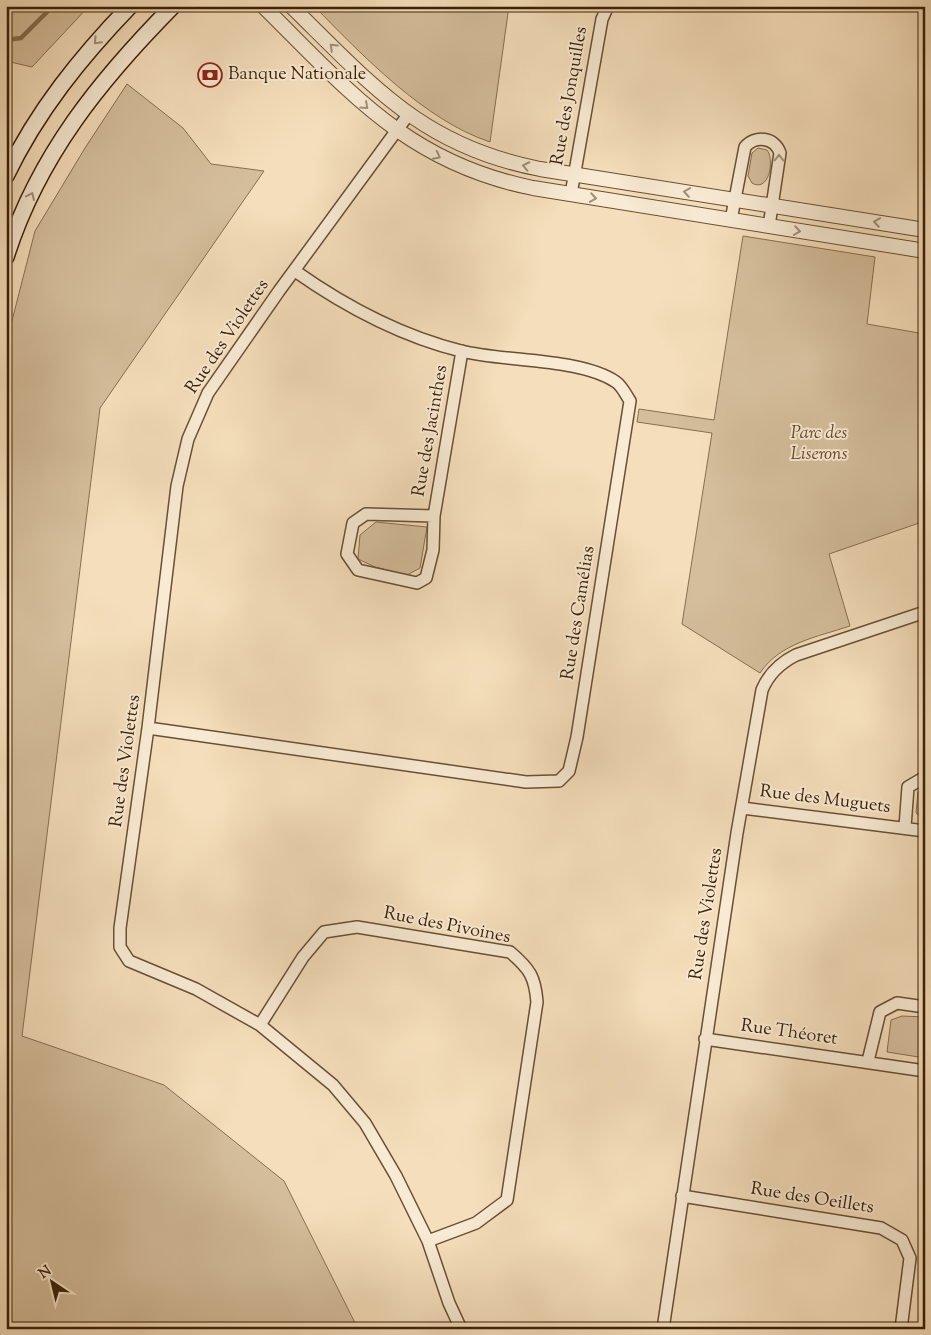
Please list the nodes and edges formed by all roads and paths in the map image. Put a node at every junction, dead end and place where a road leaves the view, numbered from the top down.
1 (130, 6) edge
2 (173, 6) edge
3 (263, 6) edge
4 (291, 6) edge
5 (608, 6) edge
6 (408, 115) junction
7 (396, 131) junction
8 (574, 174) junction
9 (6, 176) edge
10 (571, 194) junction
11 (735, 200) junction
12 (772, 206) junction
13 (732, 220) junction
14 (769, 226) junction
15 (925, 230) edge
16 (925, 251) edge
17 (6, 257) edge
18 (295, 272) junction
19 (462, 351) junction
20 (434, 516) junction
21 (925, 612) edge
22 (148, 728) junction
23 (925, 778) edge
24 (742, 808) junction
25 (905, 827) junction
26 (925, 831) edge
27 (925, 1007) edge
28 (260, 1025) junction
29 (705, 1039) junction
30 (868, 1062) junction
31 (925, 1071) edge
32 (682, 1196) junction
33 (428, 1241) junction
34 (461, 1329) edge
35 (663, 1329) edge
36 (901, 1329) edge

1 -> 9 main road
17 -> 2 main road
3 -> 7 street
6 -> 4 street
5 - 8 street, Rue des Jonquilles
6 - 7 street, Rue des Violettes
8 -> 6 street
7 -> 10 street
7 - 18 street, Rue des Violettes
8 - 10 street, Rue des Jonquilles
11 -> 8 street
10 -> 13 street
11 - 12 street
12 -> 11 street
11 - 13 street
12 - 14 street
15 -> 12 street
13 - 14 street
14 -> 16 street
18 - 19 street, Rue des Camélias
18 - 22 street, Rue des Violettes
19 - 20 street, Rue des Jacinthes
19 - 22 street, Rue des Camélias
20 - 20 street, Rue des Jacinthes
21 - 24 street, Rue des Violettes
22 - 28 street, Rue des Violettes
23 - 25 street, Rue des Muguets
24 - 25 street, Rue des Muguets
24 - 29 street, Rue des Violettes
25 - 26 street, Rue des Muguets
27 - 30 street
28 - 33 street, Rue des Violettes
28 - 33 street, Rue des Pivoines
29 - 30 street, Rue Théoret
29 - 32 street, Rue des Violettes
30 - 31 street, Rue Théoret
32 - 35 street, Rue des Violettes
32 - 36 street, Rue des Oeillets
33 - 34 street, Rue des Violettes

